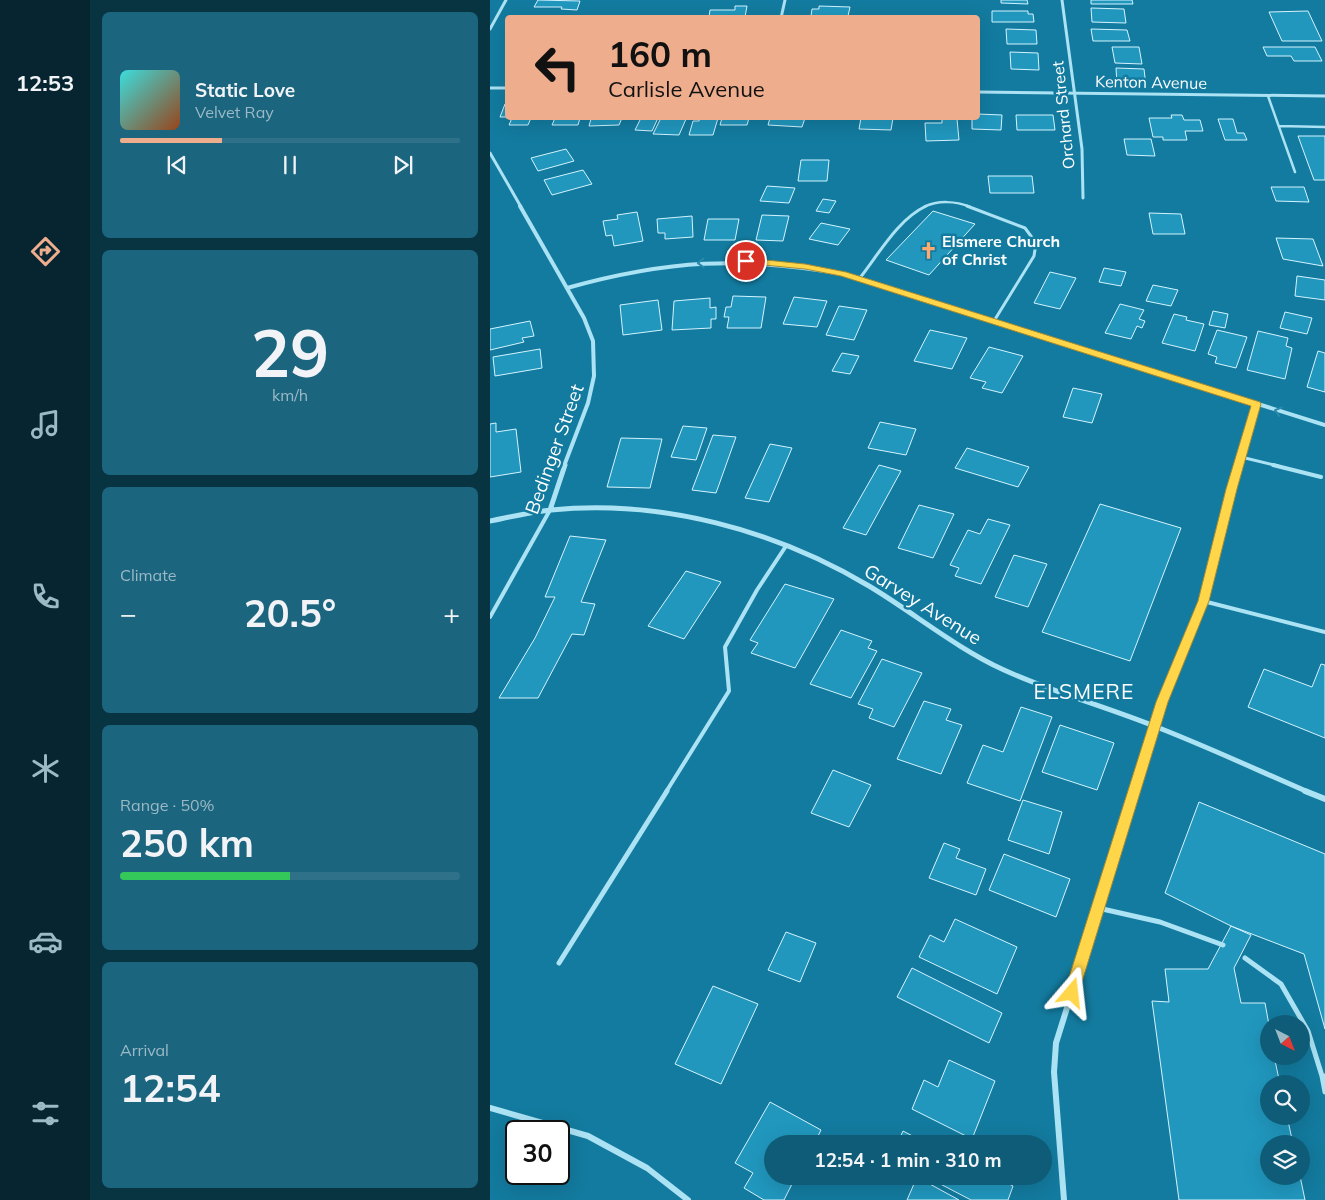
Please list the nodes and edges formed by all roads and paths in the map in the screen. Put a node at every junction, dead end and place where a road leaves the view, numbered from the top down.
1 (506, 0) edge
2 (785, 0) edge
3 (1062, 0) edge
4 (782, 15) edge
5 (490, 29) edge
6 (490, 88) edge
7 (505, 88) edge
8 (980, 92) edge
9 (1074, 93) junction
10 (1268, 96) junction
11 (1325, 96) edge
12 (1279, 126) junction
13 (1325, 127) edge
14 (490, 153) edge
15 (1295, 172) dead end
16 (1083, 198) dead end
17 (858, 279) junction
18 (567, 288) junction
19 (994, 322) junction
20 (1256, 404) junction
21 (1325, 426) edge
22 (1241, 457) junction
23 (1322, 477) dead end
24 (550, 510) junction
25 (490, 521) edge
26 (786, 546) junction
27 (1203, 601) junction
28 (490, 617) edge
29 (1325, 632) edge
30 (1154, 726) junction
31 (1325, 799) edge
32 (1098, 908) junction
33 (1223, 945) dead end
34 (1245, 958) dead end
35 (559, 963) dead end
36 (1323, 1076) edge
37 (1325, 1092) edge
38 (490, 1108) edge
39 (688, 1200) edge
40 (1064, 1200) edge

1 - 5 street
2 - 4 street
3 - 9 street, Orchard Street
6 - 7 street
8 - 9 street, Kenton Avenue
9 - 10 street, Kenton Avenue
9 - 16 street, Orchard Street
10 - 11 street, Kenton Avenue
10 - 12 lane
12 - 13 lane
12 - 15 lane
14 - 18 street, Bedinger Street
17 -> 18 street
17 - 19 street
17 - 19 lane
18 - 24 street, Bedinger Street
19 - 20 street
21 -> 20 street
20 - 22 street
22 - 23 lane
22 - 27 street
24 - 25 street, Garvey Avenue
24 - 26 street, Garvey Avenue
24 - 28 lane, Bedinger Street
26 - 30 street, Garvey Avenue
26 - 35 lane
27 - 29 lane
27 - 30 street
30 - 31 street, Garvey Avenue
30 - 32 street
32 - 33 lane
32 - 40 street
34 - 36 lane
36 - 37 lane
38 - 39 street

